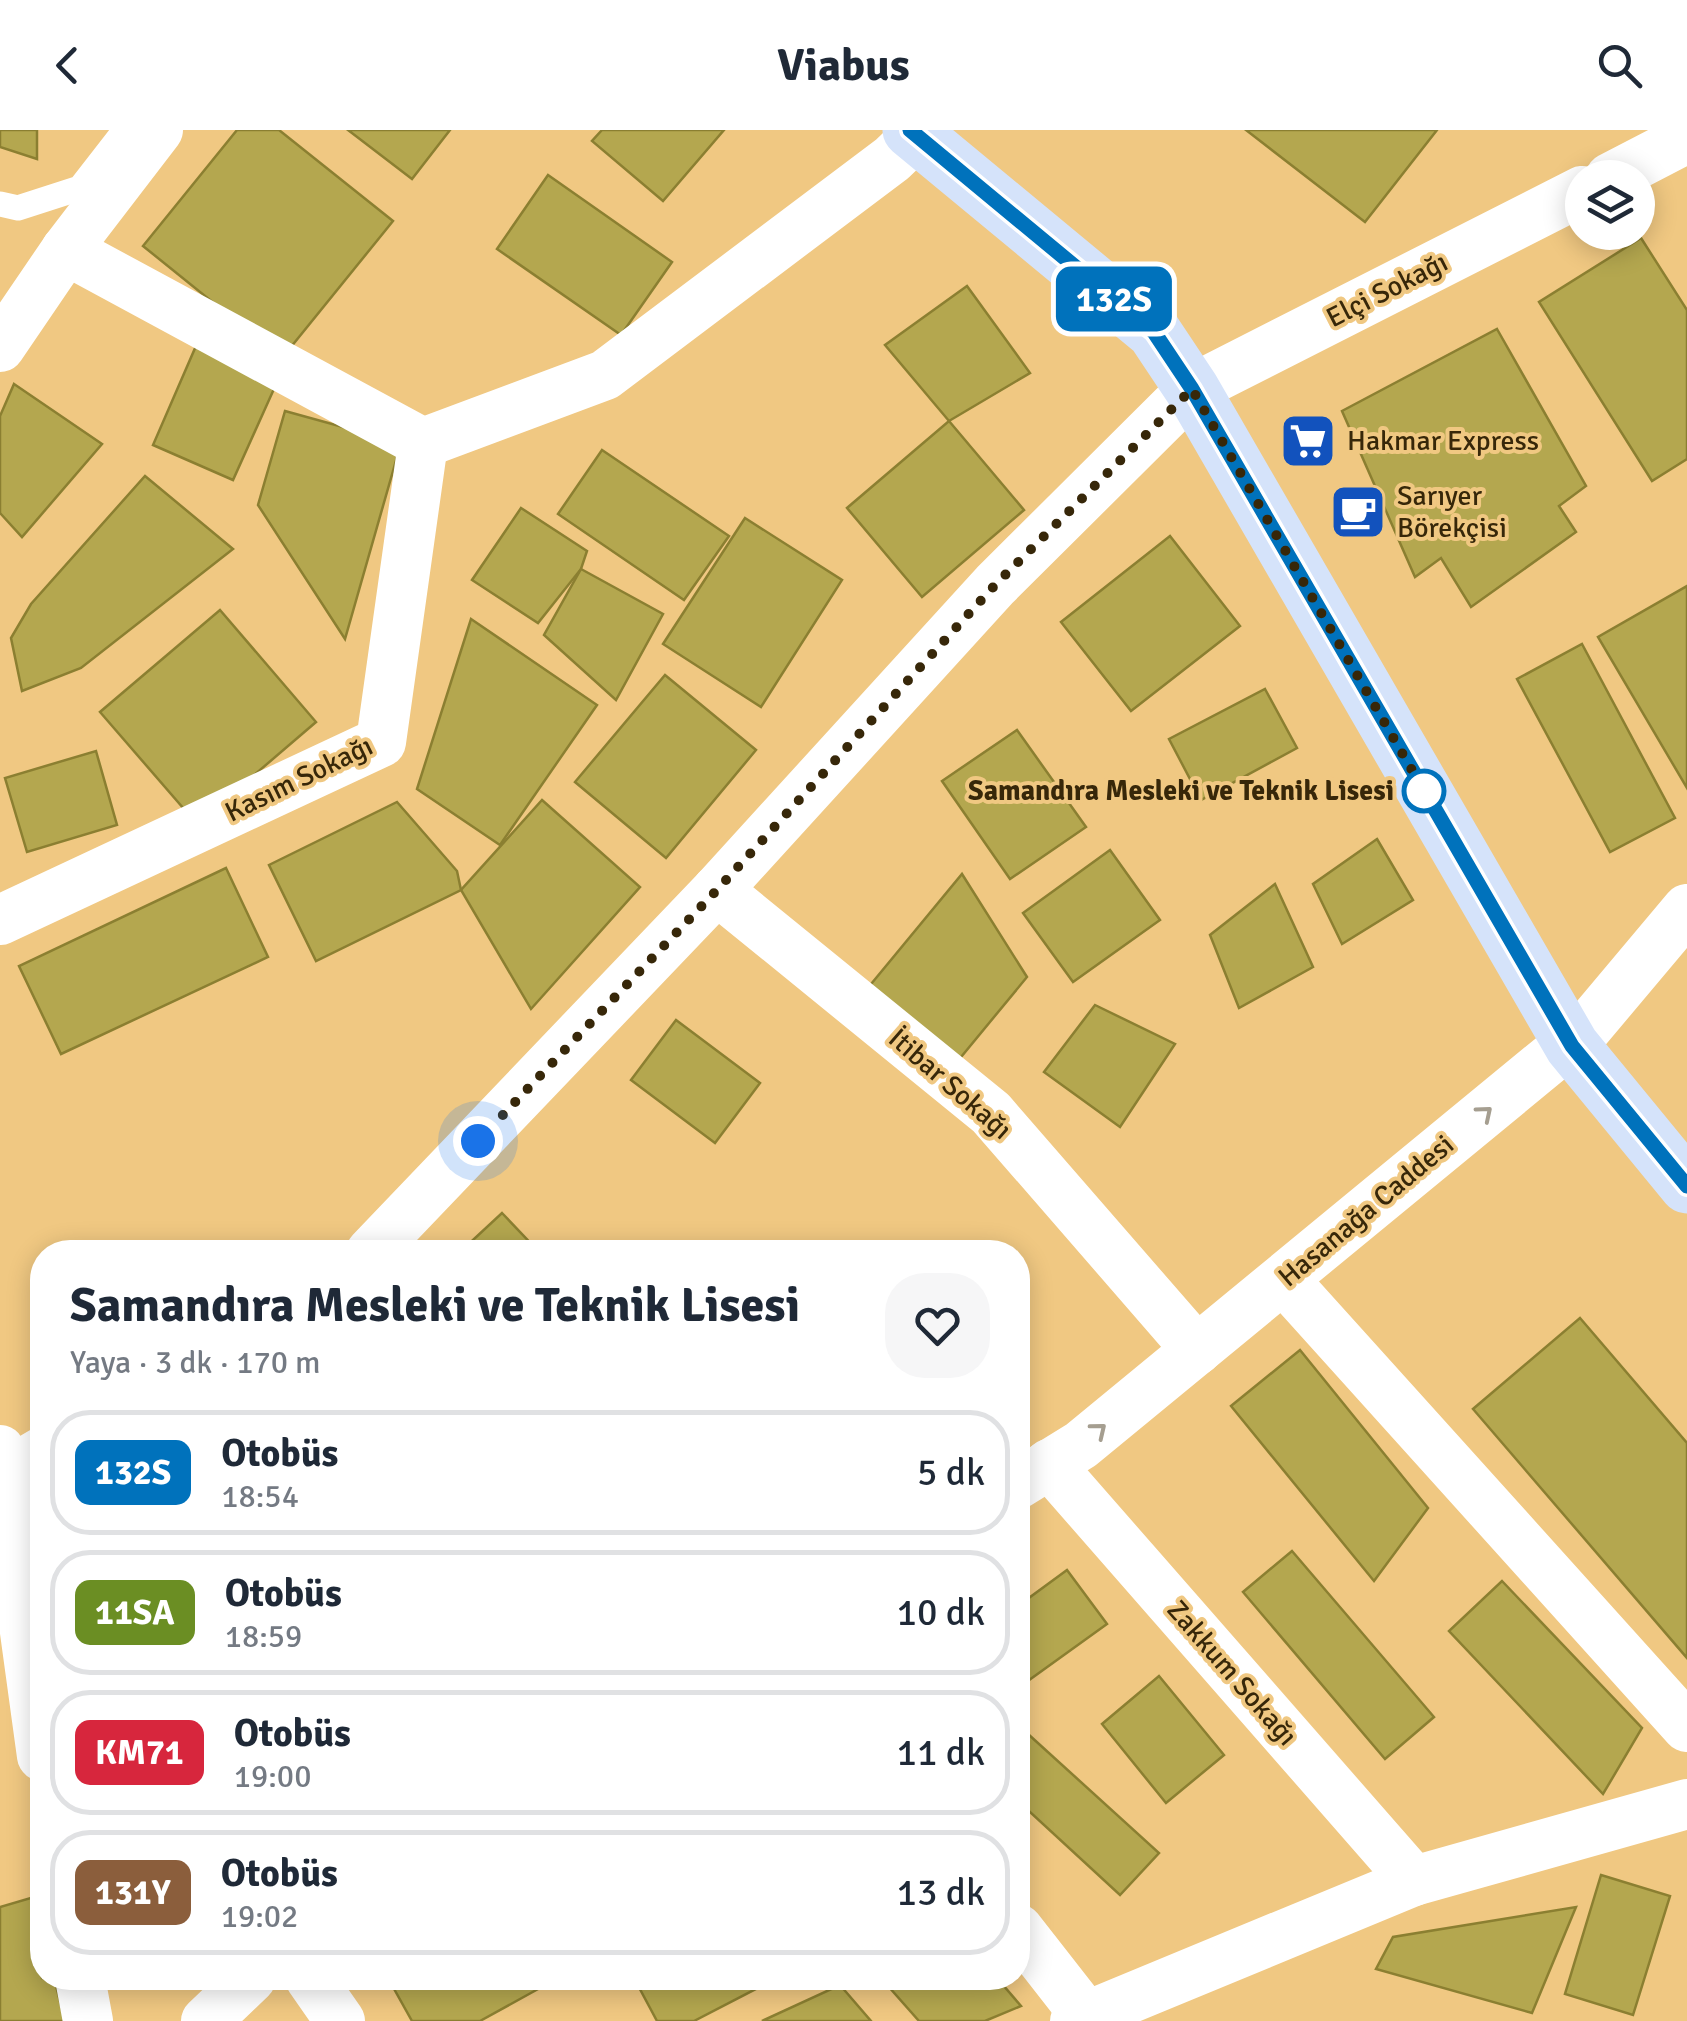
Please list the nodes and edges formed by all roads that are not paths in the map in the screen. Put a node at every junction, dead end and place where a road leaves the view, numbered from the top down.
1 (126, 130) edge
2 (158, 130) edge
3 (913, 133) edge
4 (1687, 138) edge
5 (1645, 160) edge
6 (1565, 201) edge
7 (0, 204) edge
8 (66, 250) junction
9 (0, 347) edge
10 (1192, 389) junction
11 (423, 442) junction
12 (717, 890) junction
13 (1687, 909) edge
14 (0, 920) edge
15 (1572, 1046) junction
16 (1687, 1186) edge
17 (382, 1240) edge
18 (1284, 1280) junction
19 (1197, 1350) junction
20 (15, 1459) edge
21 (1033, 1474) edge
22 (9, 1588) edge
23 (30, 1695) edge
24 (1687, 1727) edge
25 (1687, 1804) edge
26 (1414, 1881) junction
27 (1030, 1946) edge
28 (82, 1990) edge
29 (239, 1990) edge
30 (318, 1990) edge
31 (1080, 2019) edge
32 (88, 2021) edge
33 (206, 2021) edge
34 (340, 2021) edge

1 - 7 lane
2 - 8 street
3 - 10 main road
3 - 11 street
4 - 5 street
6 - 10 street, Elçi Sokağı
8 - 9 street
8 - 11 street
10 - 12 street, Elçi Sokağı
10 - 15 main road
11 - 14 street, Kasım Sokağı
12 - 17 street, Elçi Sokağı
12 - 19 street, İtibar Sokağı
13 - 15 street, Hasanağa Caddesi
15 - 16 main road
18 -> 15 street, Hasanağa Caddesi
18 - 19 street, Hasanağa Caddesi
18 - 24 street
21 -> 19 street, Hasanağa Caddesi
20 - 22 street
21 - 26 street, Zakkum Sokağı
22 - 23 street
25 - 26 street
26 - 31 street
27 - 31 street
28 - 32 street
29 - 33 street
30 - 34 street

